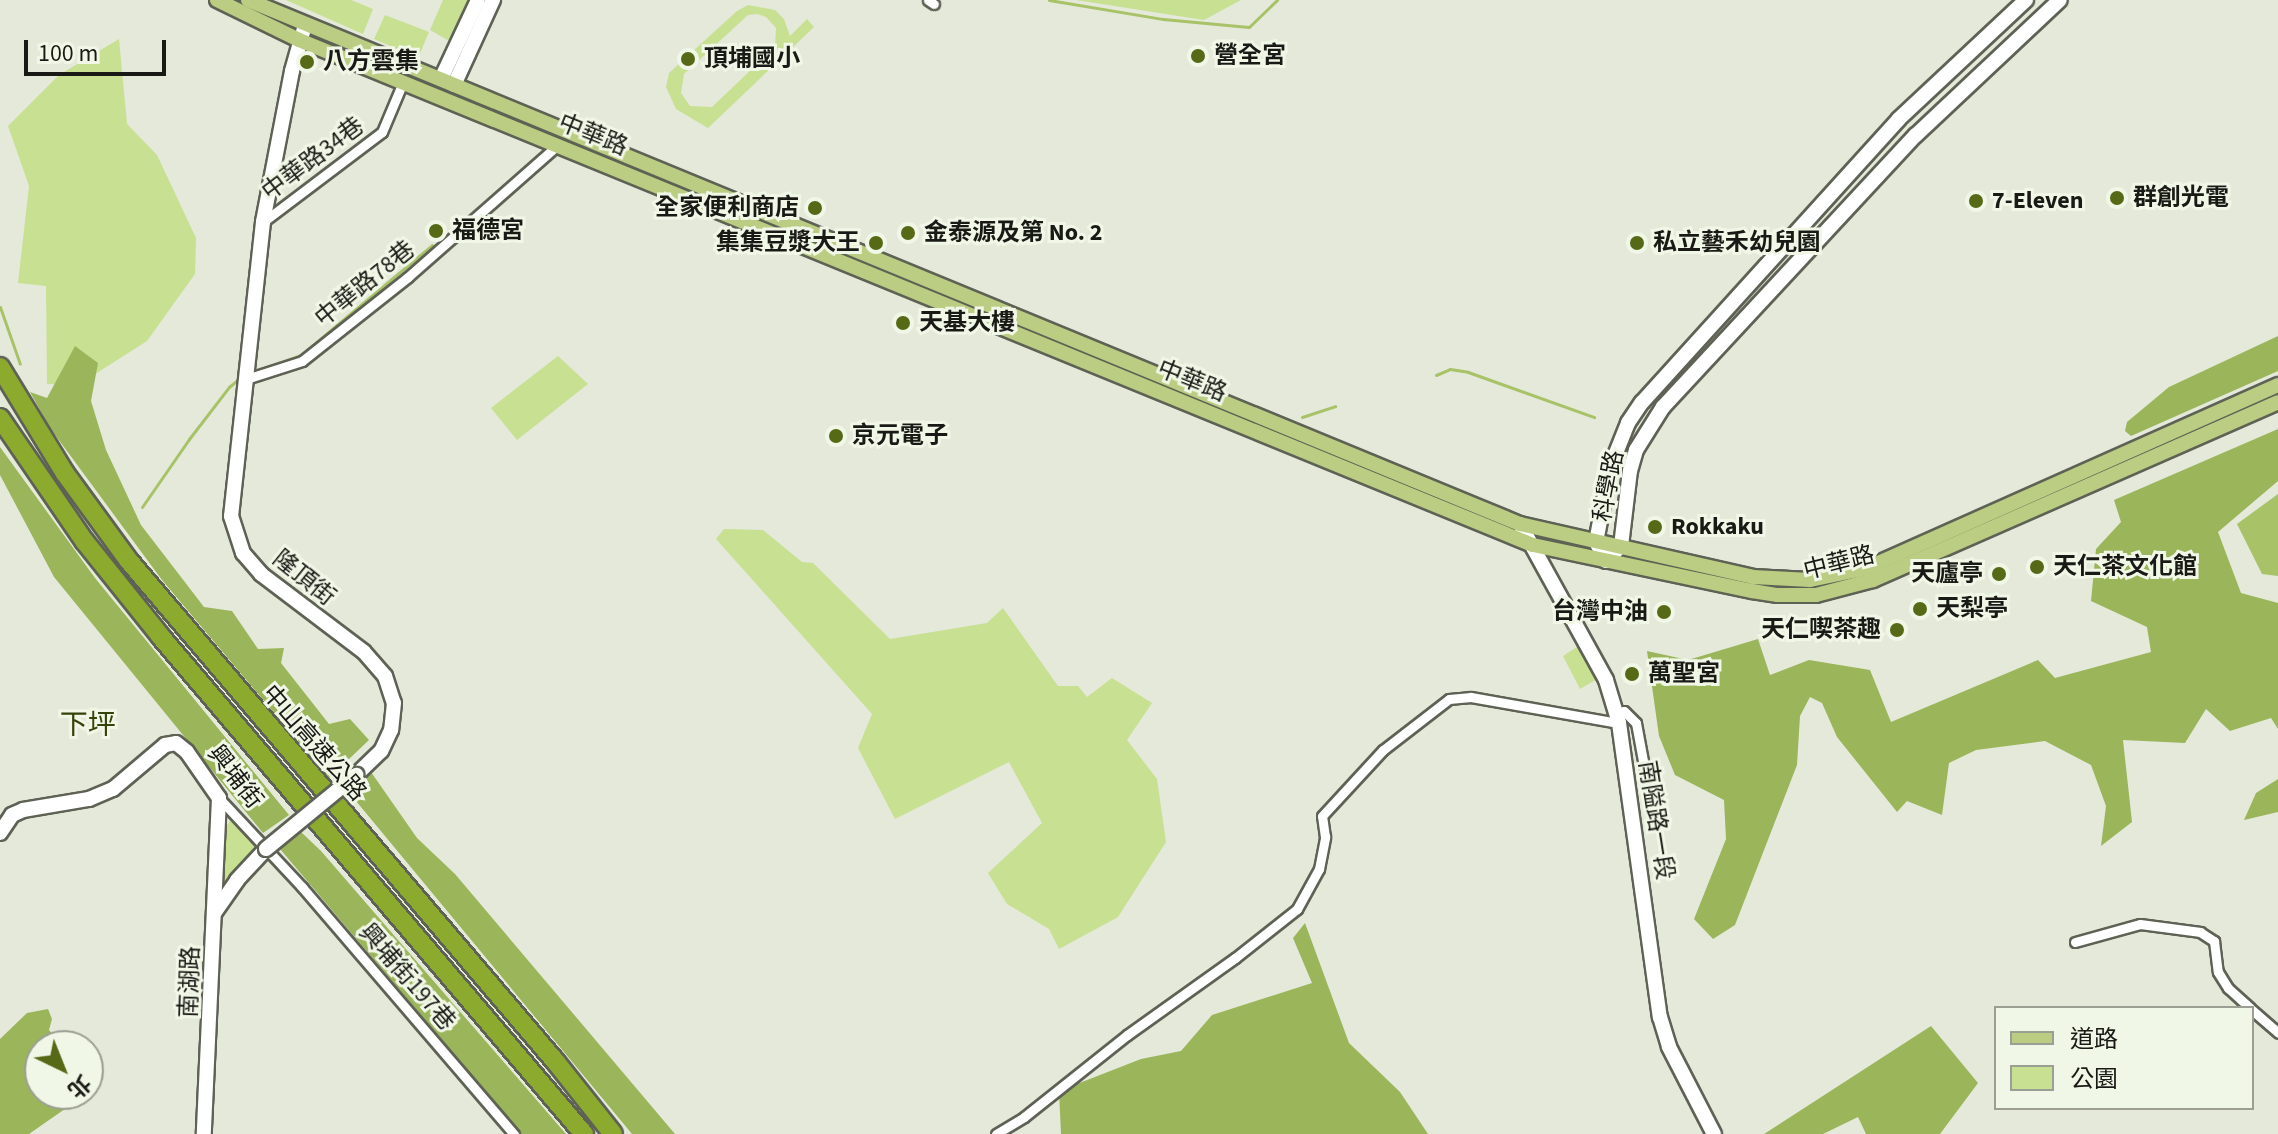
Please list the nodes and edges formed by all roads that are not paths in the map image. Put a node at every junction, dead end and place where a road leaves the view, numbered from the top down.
1 (217, 0) edge
2 (248, 0) edge
3 (478, 0) edge
4 (493, 0) edge
5 (2026, 0) edge
6 (2060, 0) edge
7 (305, 25) junction
8 (299, 40) junction
9 (403, 82) junction
10 (448, 82) junction
11 (561, 138) junction
12 (263, 222) junction
13 (0, 367) edge
14 (246, 373) junction
15 (2278, 385) edge
16 (2278, 402) edge
17 (0, 418) edge
18 (1368, 469) junction
19 (2085, 480) junction
20 (1520, 524) junction
21 (1596, 542) junction
22 (1533, 545) junction
23 (1621, 546) junction
24 (1606, 561) junction
25 (1618, 718) junction
26 (219, 798) junction
27 (1653, 815) dead end
28 (0, 833) edge
29 (266, 849) junction
30 (215, 913) junction
31 (2075, 942) dead end
32 (2248, 1006) edge
33 (2254, 1012) edge
34 (2278, 1033) edge
35 (204, 1134) edge
36 (514, 1134) edge
37 (584, 1134) edge
38 (613, 1134) edge
39 (996, 1134) edge
40 (1714, 1134) edge

1 - 8 main road, 中華路
2 - 7 main road, 中華路
3 - 10 street
4 - 10 street
5 - 21 street, 科學路
6 - 23 street, 科學路
7 - 8 street, 隆頂街
7 - 10 main road, 中華路
8 - 9 main road, 中華路
8 - 12 street, 隆頂街
9 - 11 main road, 中華路
9 - 12 street, 中華路34巷
10 - 11 main road, 中華路
11 - 14 street, 中華路78巷
11 - 18 main road, 中華路
12 - 14 street, 隆頂街
13 - 38 highway, 中山高速公路
14 - 29 street, 隆頂街, bridge
15 - 19 main road, 中華路
16 - 19 main road, 中華路
17 - 37 highway, 中山高速公路
18 - 20 main road, 中華路
18 - 22 main road, 中華路
19 - 23 main road, 中華路
19 - 24 main road, 中華路
20 - 21 main road, 中華路
20 - 22 street, 南隘路一段
21 - 23 main road, 中華路
21 - 24 street, 科學路
22 - 24 main road, 中華路
22 - 25 street, 南隘路一段
23 - 24 street, 科學路
25 - 27 street
25 - 39 street
25 - 40 street, 南隘路一段
26 - 28 street, 興埔街
26 - 29 street, 興埔街
26 - 30 street
29 - 30 street, 南湖路
29 - 36 street, 興埔街197巷
30 - 35 street, 南湖路
31 - 32 street
33 - 34 street

